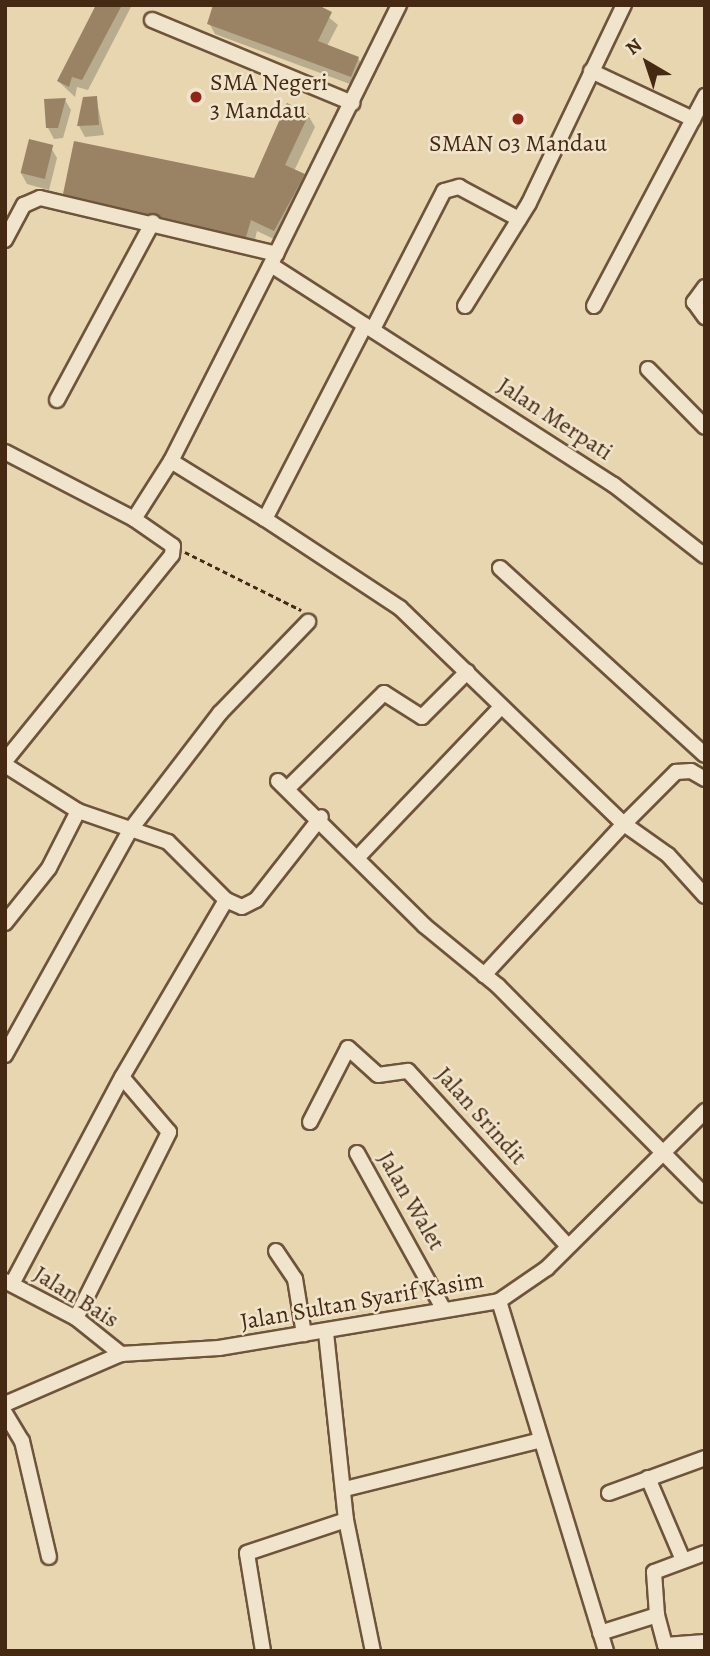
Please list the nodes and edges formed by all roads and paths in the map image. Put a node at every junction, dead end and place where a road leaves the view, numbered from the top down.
1 (399, 5) edge
2 (624, 5) edge
3 (152, 20) dead end
4 (591, 71) junction
5 (705, 96) edge
6 (352, 103) junction
7 (692, 119) junction
8 (519, 219) junction
9 (153, 222) junction
10 (5, 240) edge
11 (273, 259) junction
12 (705, 287) edge
13 (465, 306) dead end
14 (594, 306) dead end
15 (705, 317) edge
16 (369, 327) junction
17 (648, 369) dead end
18 (57, 400) dead end
19 (705, 427) edge
20 (5, 452) edge
21 (171, 461) junction
22 (134, 519) junction
23 (265, 519) junction
24 (173, 546) junction
25 (705, 556) edge
26 (500, 568) dead end
27 (308, 622) joint
28 (467, 672) junction
29 (501, 707) junction
30 (705, 755) edge
31 (5, 763) edge
32 (701, 775) edge
33 (78, 811) junction
34 (321, 817) junction
35 (624, 824) junction
36 (131, 829) junction
37 (360, 855) junction
38 (705, 896) edge
39 (226, 900) junction
40 (5, 923) edge
41 (484, 975) junction
42 (5, 1055) edge
43 (122, 1077) junction
44 (705, 1111) edge
45 (310, 1122) dead end
46 (665, 1149) junction
47 (357, 1153) dead end
48 (705, 1195) edge
49 (568, 1246) junction
50 (276, 1251) dead end
51 (8, 1283) edge
52 (499, 1301) junction
53 (444, 1310) junction
54 (76, 1318) junction
55 (326, 1332) junction
56 (304, 1334) junction
57 (121, 1354) junction
58 (5, 1404) edge
59 (5, 1413) edge
60 (541, 1440) junction
61 (705, 1458) edge
62 (648, 1478) junction
63 (345, 1489) junction
64 (610, 1493) dead end
65 (346, 1520) junction
66 (705, 1553) edge
67 (49, 1557) dead end
68 (683, 1560) junction
69 (657, 1615) junction
70 (600, 1633) junction
71 (705, 1642) edge
72 (263, 1651) edge
73 (373, 1651) edge
74 (606, 1651) edge

1 - 6 street
2 - 4 street
3 - 6 street
4 - 7 street
4 - 8 street
5 - 7 street
6 - 11 street
7 - 14 street
8 - 13 street
8 - 16 street
9 - 10 street, Jalan Merpati
9 - 11 street, Jalan Merpati
9 - 18 street
11 - 16 street, Jalan Merpati
11 - 21 street
12 - 15 street
16 - 23 street
16 - 25 street, Jalan Merpati
17 - 19 street
20 - 22 street
21 - 22 street
21 - 23 street
22 - 24 street
23 - 28 street
24 - 27 path
24 - 31 street
26 - 30 street
27 - 36 street
28 - 29 street
28 - 34 street
29 - 35 street
29 - 37 street
31 - 33 street
32 - 35 street
33 - 36 street
33 - 40 street
34 - 37 street
34 - 39 street
35 - 38 street
35 - 41 street
36 - 39 street
36 - 42 street
37 - 41 street
39 - 43 street
41 - 46 street
43 - 51 street
43 - 54 street
44 - 46 street, Jalan Sultan Syarif Kasim
45 - 49 street, Jalan Srindit
46 - 48 street
46 - 49 street, Jalan Sultan Syarif Kasim
47 - 53 street, Jalan Walet
49 - 52 street, Jalan Sultan Syarif Kasim
50 - 56 street
51 - 54 street, Jalan Bais
52 - 53 street, Jalan Sultan Syarif Kasim
52 - 60 street
53 - 55 street, Jalan Sultan Syarif Kasim
54 - 57 street, Jalan Bais
55 - 56 street, Jalan Sultan Syarif Kasim
55 - 63 street
56 - 57 street, Jalan Sultan Syarif Kasim
57 - 58 street, Jalan Sultan Syarif Kasim
59 - 67 street
60 - 63 street
60 - 70 street
61 - 62 street
62 - 64 street
62 - 68 street
63 - 65 street
65 - 72 street
65 - 73 street
66 - 68 street
68 - 69 street
69 - 70 street
69 - 71 street
70 - 74 street

